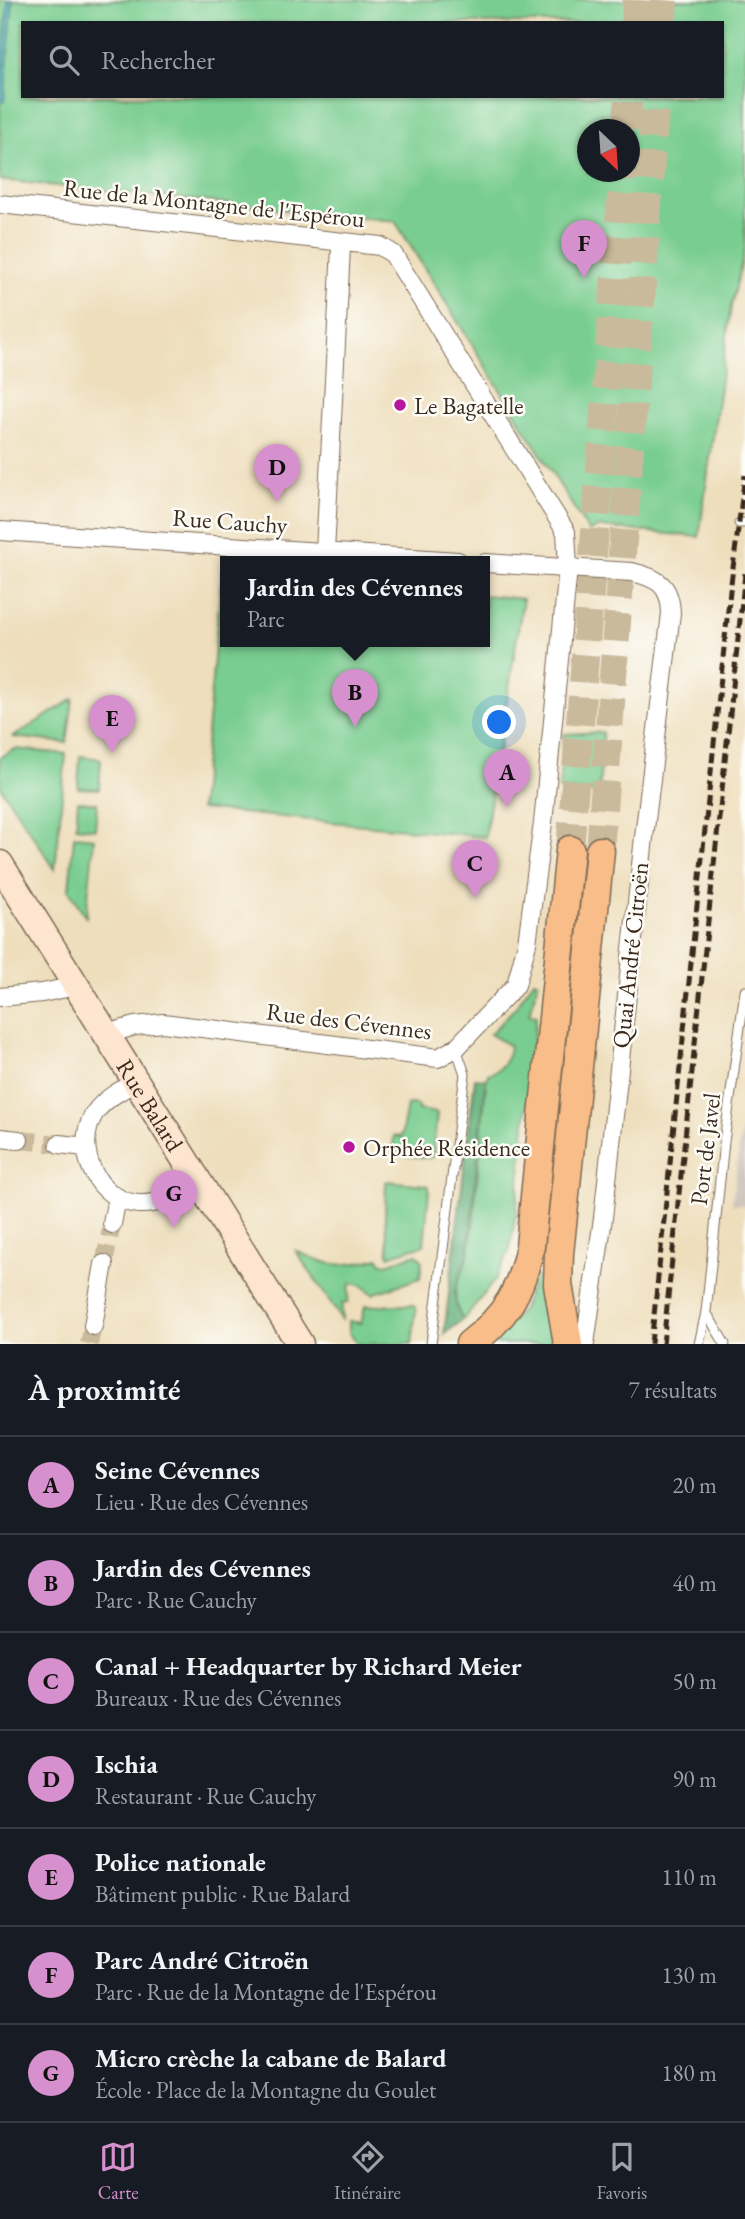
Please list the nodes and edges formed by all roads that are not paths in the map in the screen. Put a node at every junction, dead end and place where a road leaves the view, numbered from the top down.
1 (0, 204) edge
2 (341, 248) dead end
3 (0, 531) edge
4 (325, 552) junction
5 (384, 556) edge
6 (490, 562) edge
7 (568, 568) junction
8 (570, 850) tunnel mouth
9 (600, 851) tunnel mouth
10 (0, 864) edge
11 (76, 986) junction
12 (745, 991) edge
13 (0, 997) edge
14 (106, 1034) junction
15 (456, 1048) junction
16 (136, 1082) junction
17 (0, 1138) edge
18 (19, 1140) tunnel mouth
19 (59, 1144) tunnel mouth
20 (86, 1147) junction
21 (200, 1183) junction
22 (117, 1197) junction
23 (111, 1224) tunnel mouth
24 (104, 1264) tunnel mouth
25 (706, 1312) junction
26 (93, 1326) tunnel mouth
27 (300, 1344) edge
28 (431, 1344) edge
29 (470, 1344) edge
30 (568, 1344) edge
31 (586, 1344) edge
32 (699, 1344) edge
33 (725, 1344) edge

1 - 7 street, Rue de la Montagne de l'Espérou
2 - 4 street
3 - 4 street, Rue Cauchy
4 - 5 street, Rue Cauchy
6 - 7 street
7 - 15 street, Rue des Cévennes
7 - 31 street, Quai André Citroën
8 - 29 main road
9 - 30 main road, Quai André Citroën
10 - 11 street, Rue Balard
11 - 13 street
11 - 14 street, Rue Balard
12 - 25 lane, Port de Javel
14 - 15 street, Rue des Cévennes
14 - 16 street, Rue Balard
15 - 28 lane
16 - 20 street
16 - 21 street, Rue Balard
17 - 18 street
19 - 20 street
20 - 22 street
21 - 22 street
21 - 27 street, Rue Balard
22 - 23 street
24 - 26 street
25 - 32 lane, Port de Javel
25 - 33 lane

